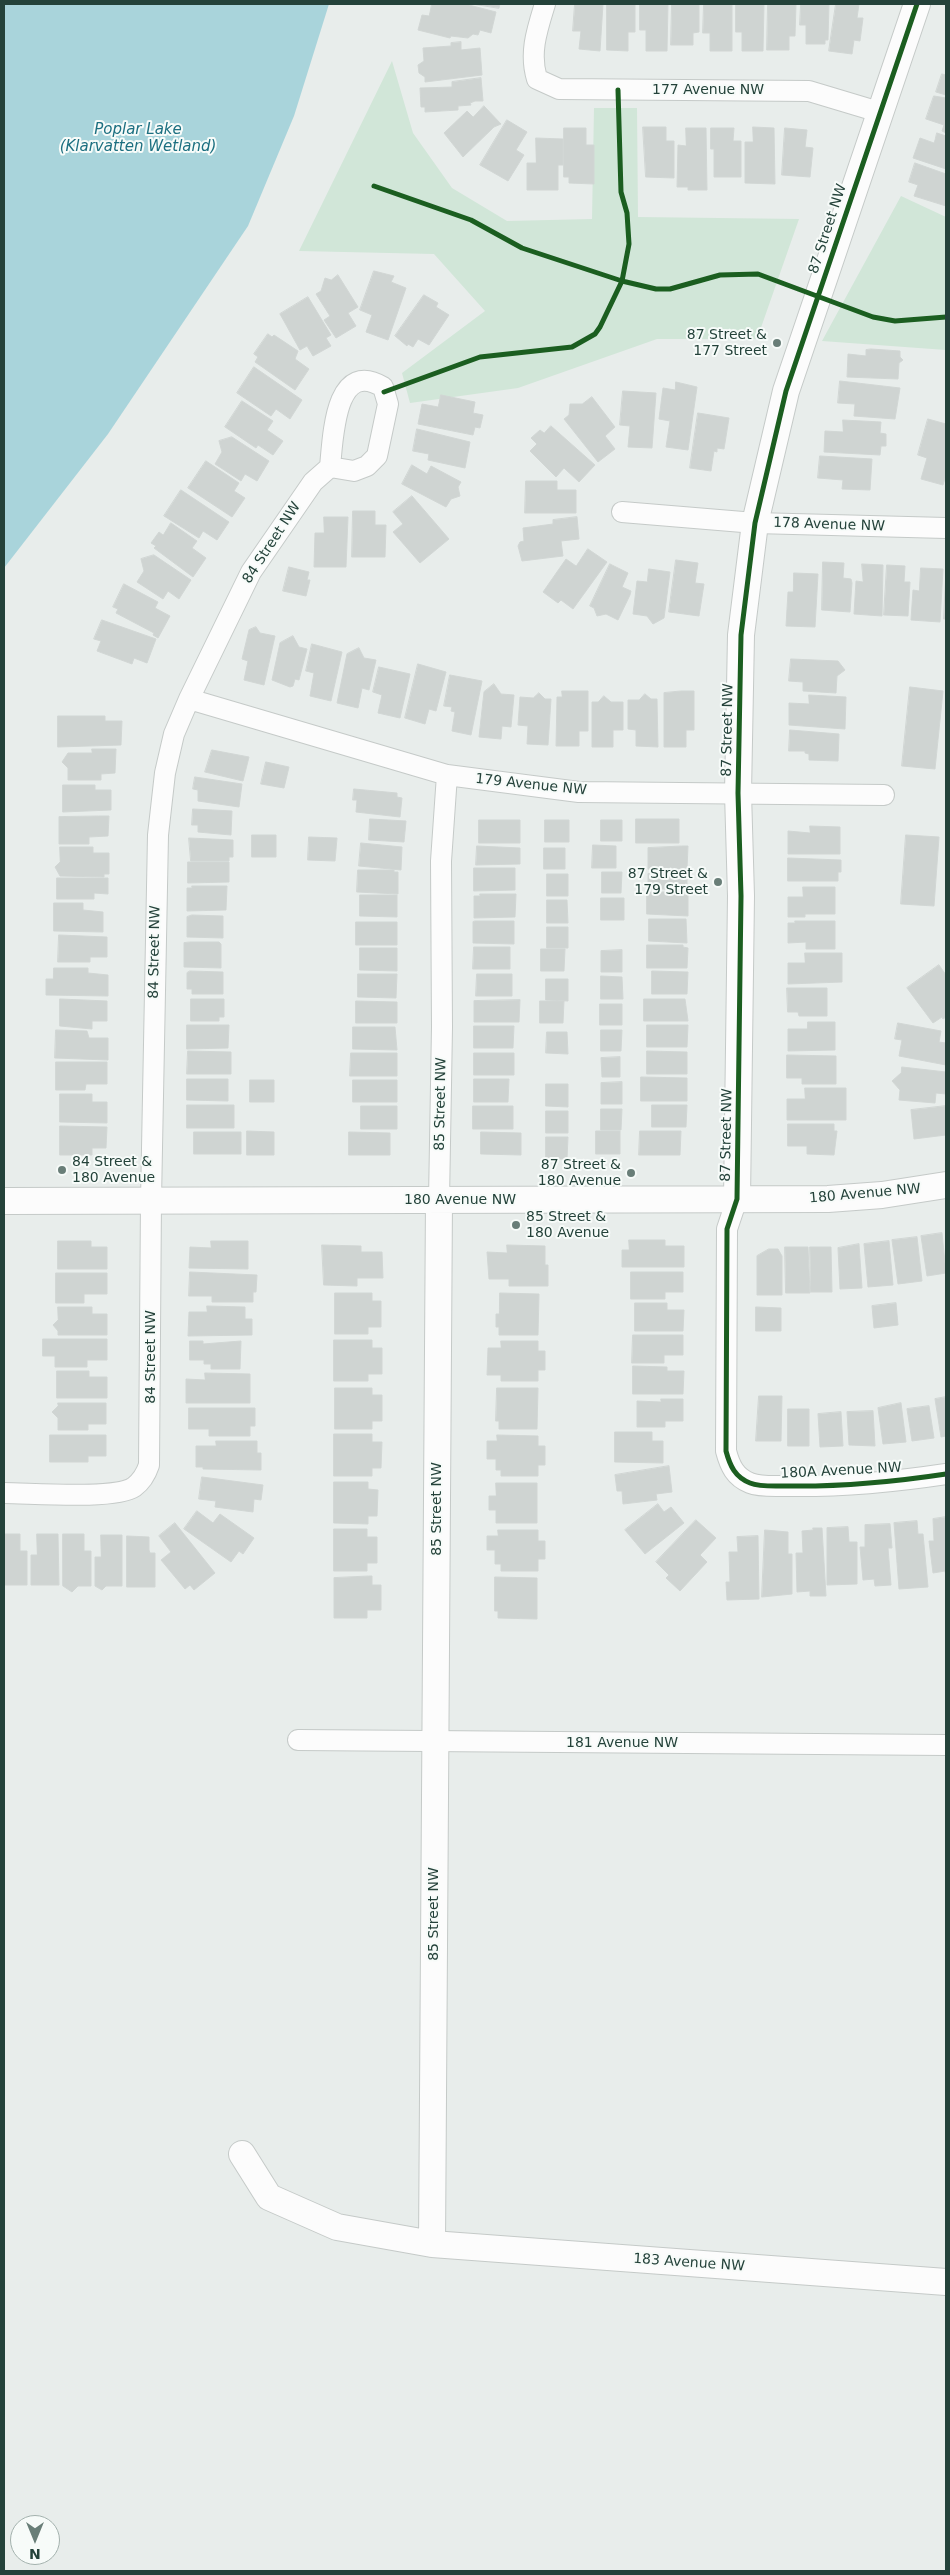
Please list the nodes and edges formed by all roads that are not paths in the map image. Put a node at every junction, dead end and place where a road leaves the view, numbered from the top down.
1 (544, 4) edge
2 (917, 4) edge
3 (879, 112) junction
4 (330, 467) dead end
5 (622, 512) dead end
6 (756, 522) junction
7 (946, 528) edge
8 (189, 699) junction
9 (447, 775) junction
10 (738, 793) junction
11 (884, 795) dead end
12 (946, 1185) edge
13 (737, 1199) junction
14 (150, 1200) junction
15 (439, 1200) junction
16 (4, 1201) edge
17 (946, 1474) edge
18 (739, 1477) joint
19 (4, 1493) edge
20 (298, 1740) dead end
21 (435, 1742) junction
22 (946, 1745) edge
23 (242, 2154) dead end
24 (432, 2244) junction
25 (946, 2282) edge

1 - 3 street, 177 Avenue NW
2 - 3 street, 87 Street NW
3 - 6 street, 87 Street NW
4 - 8 street, 84 Street NW
5 - 6 street, 178 Avenue NW
6 - 7 street, 178 Avenue NW
6 - 10 street, 87 Street NW
8 - 9 street, 179 Avenue NW
8 - 14 street, 84 Street NW
9 - 10 street, 179 Avenue NW
9 - 15 street, 85 Street NW
10 - 11 street, 179 Avenue NW
10 - 13 street, 87 Street NW
12 - 13 street, 180 Avenue NW
13 - 15 street, 180 Avenue NW
13 - 18 street, 87 Street NW
14 - 15 street, 180 Avenue NW
14 - 16 street, 180 Avenue NW
14 - 19 street, 84 Street NW
15 - 21 street, 85 Street NW
17 - 18 street, 180A Avenue NW
20 - 21 street, 181 Avenue NW
21 - 22 street, 181 Avenue NW
21 - 24 street, 85 Street NW
23 - 24 street, 183 Avenue NW
24 - 25 street, 183 Avenue NW

